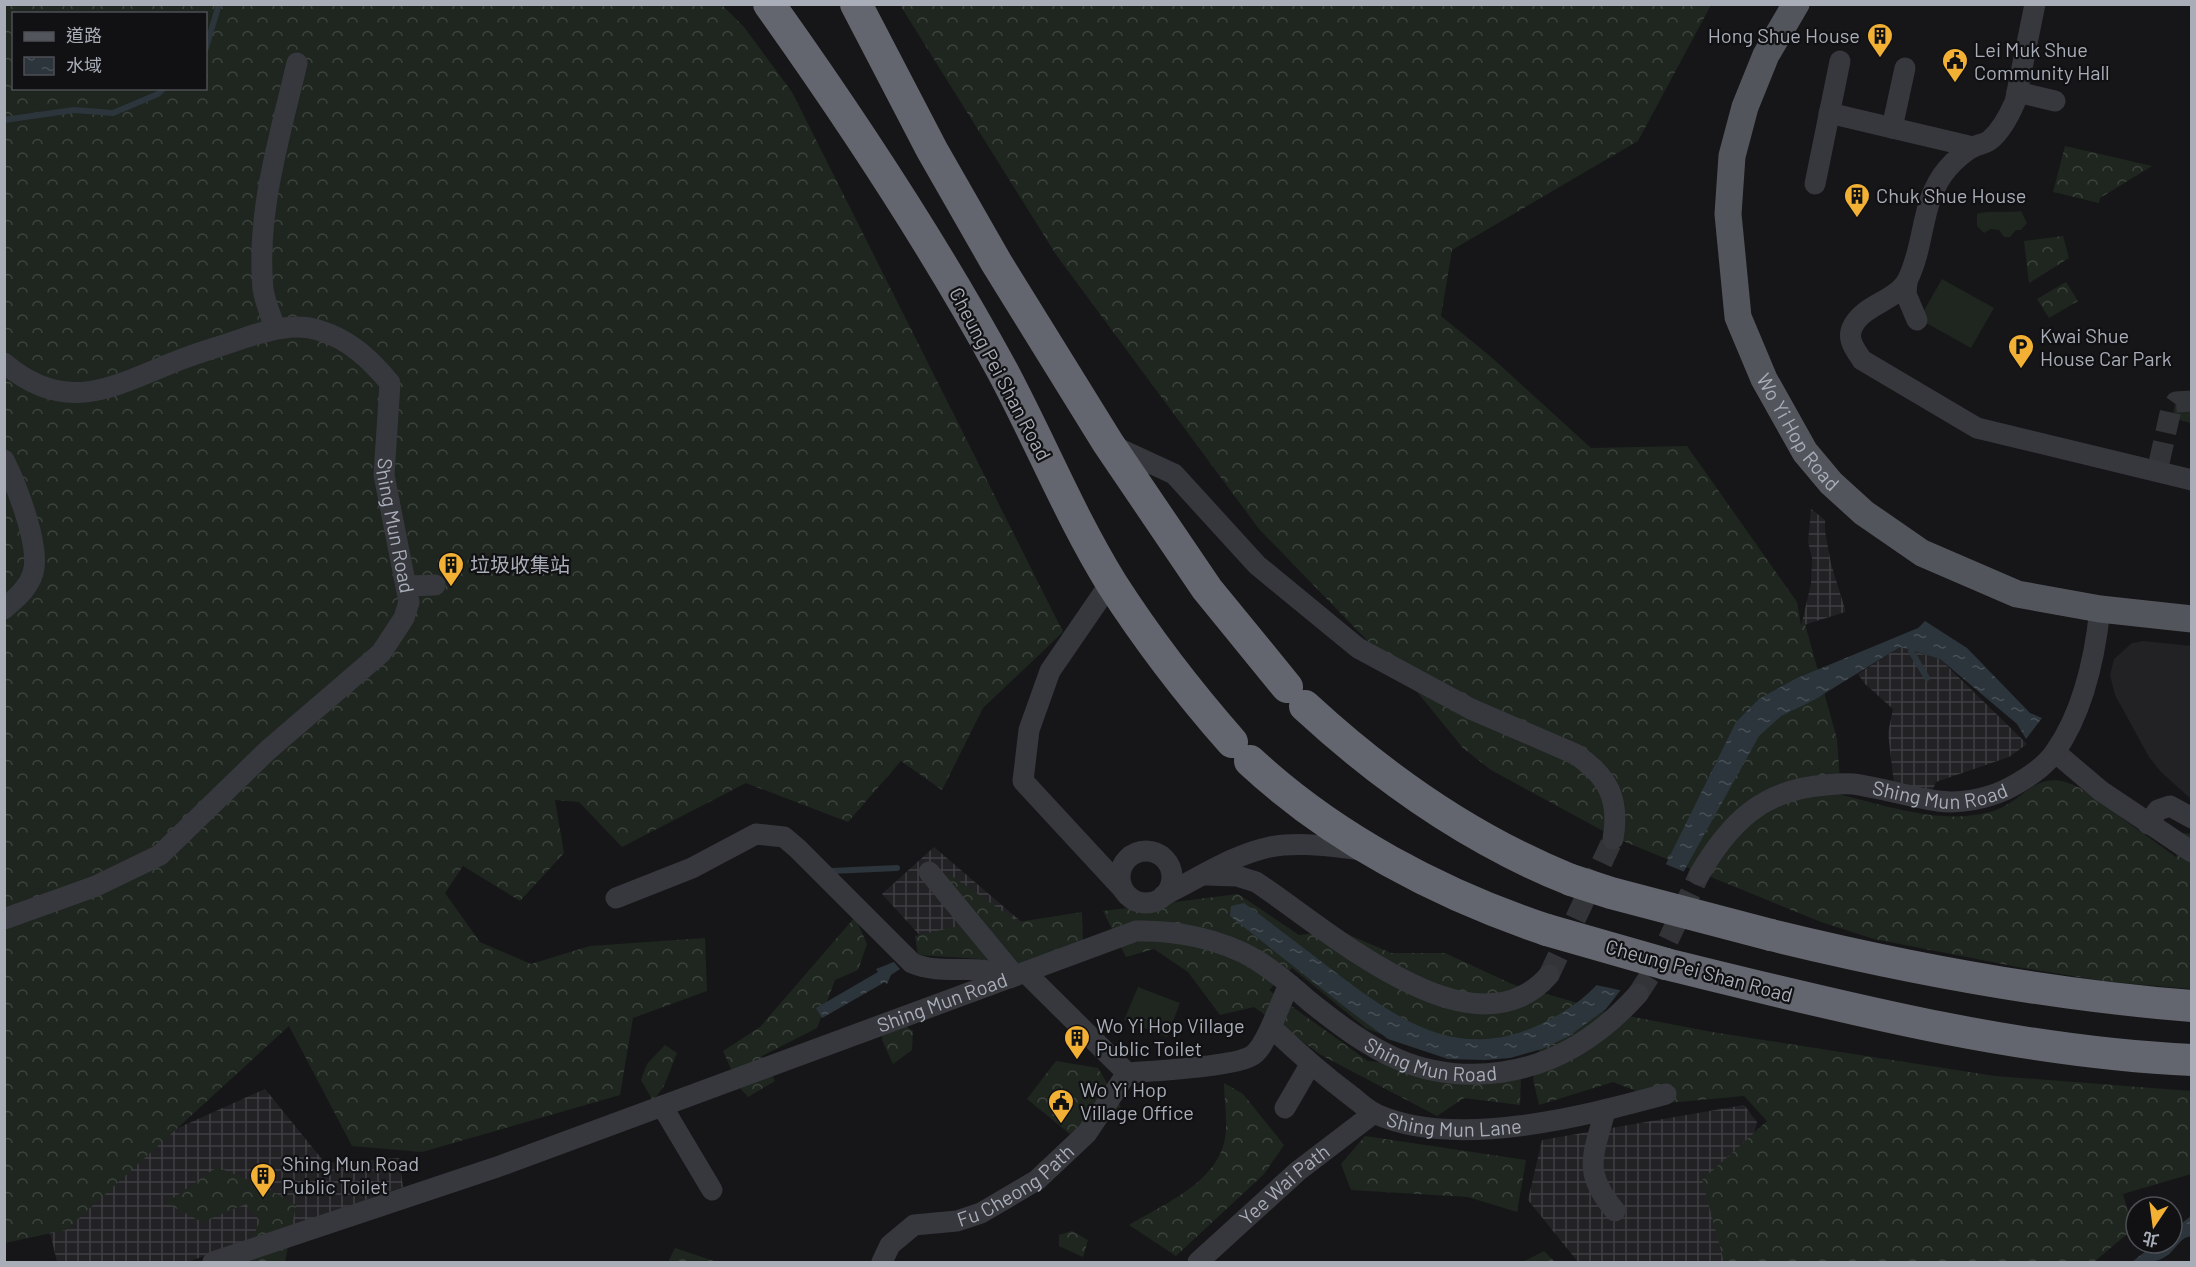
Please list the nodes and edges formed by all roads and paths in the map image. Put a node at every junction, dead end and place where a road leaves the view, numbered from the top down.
1 (769, 4) edge
2 (856, 4) edge
3 (1796, 4) edge
4 (2035, 4) edge
5 (1840, 61) dead end
6 (297, 63) dead end
7 (1905, 68) dead end
8 (2017, 92) junction
9 (2055, 101) dead end
10 (1829, 114) junction
11 (1892, 128) junction
12 (1973, 147) junction
13 (1815, 184) dead end
14 (1907, 282) junction
15 (1917, 320) dead end
16 (275, 328) junction
17 (4, 363) edge
18 (1108, 443) junction
19 (4, 460) edge
20 (2192, 480) edge
21 (1111, 582) junction
22 (435, 585) dead end
23 (408, 586) junction
24 (4, 609) edge
25 (2100, 609) junction
26 (2192, 619) edge
27 (2055, 752) junction
28 (2192, 818) edge
29 (2148, 824) junction
30 (1613, 839) tunnel mouth
31 (1372, 851) junction
32 (2192, 852) edge
33 (929, 872) dead end
34 (1206, 875) junction
35 (1699, 875) tunnel mouth
36 (1122, 888) junction
37 (616, 898) dead end
38 (1157, 899) junction
39 (4, 919) edge
40 (1153, 930) junction
41 (1549, 975) tunnel mouth
42 (1017, 976) junction
43 (1288, 984) junction
44 (1638, 994) tunnel mouth
45 (2192, 1006) edge
46 (1271, 1027) junction
47 (2192, 1060) edge
48 (1310, 1065) junction
49 (1127, 1073) junction
50 (1666, 1094) dead end
51 (662, 1106) junction
52 (1285, 1108) dead end
53 (1605, 1111) junction
54 (1374, 1113) junction
55 (712, 1190) dead end
56 (1615, 1211) dead end
57 (213, 1263) edge
58 (882, 1263) edge
59 (1197, 1263) edge

1 - 21 highway, Cheung Pei Shan Road
2 - 18 highway
3 - 25 main road, Wo Yi Hop Road
4 - 8 street
5 - 10 street
6 - 16 street
7 - 11 street
8 - 9 street
8 - 12 street
10 - 11 street
10 - 13 street
11 - 12 street
12 - 14 street
14 - 15 street
14 - 20 street
16 - 17 street, Shing Mun Road
16 - 23 street, Shing Mun Road
18 - 30 street
18 - 45 highway, bridge
19 - 24 street
21 - 31 highway, Cheung Pei Shan Road
21 - 36 street
22 - 23 street
23 - 39 street, Shing Mun Road
25 - 26 main road, Wo Yi Hop Road
25 - 27 street, Shing Mun Road
27 - 29 street
27 - 35 street, Shing Mun Road
28 - 29 street
29 - 32 street
31 - 34 street
31 - 47 highway, Cheung Pei Shan Road, bridge
33 - 42 street
34 - 38 street
34 - 41 street
36 - 38 street
36 - 38 street
37 - 42 street
38 - 40 street
40 - 42 street, Shing Mun Road
40 - 43 street, Shing Mun Road
42 - 49 street
42 - 51 street, Shing Mun Road
43 - 44 street, Shing Mun Road
43 - 46 street
46 - 48 street, Shing Mun Lane
46 - 49 street
48 - 52 street
48 - 54 street, Shing Mun Lane
49 - 58 street, Fu Cheong Path
50 - 53 street, Shing Mun Lane
51 - 55 street
51 - 57 street, Shing Mun Road
53 - 54 street, Shing Mun Lane
53 - 56 street
54 - 59 street, Yee Wai Path

